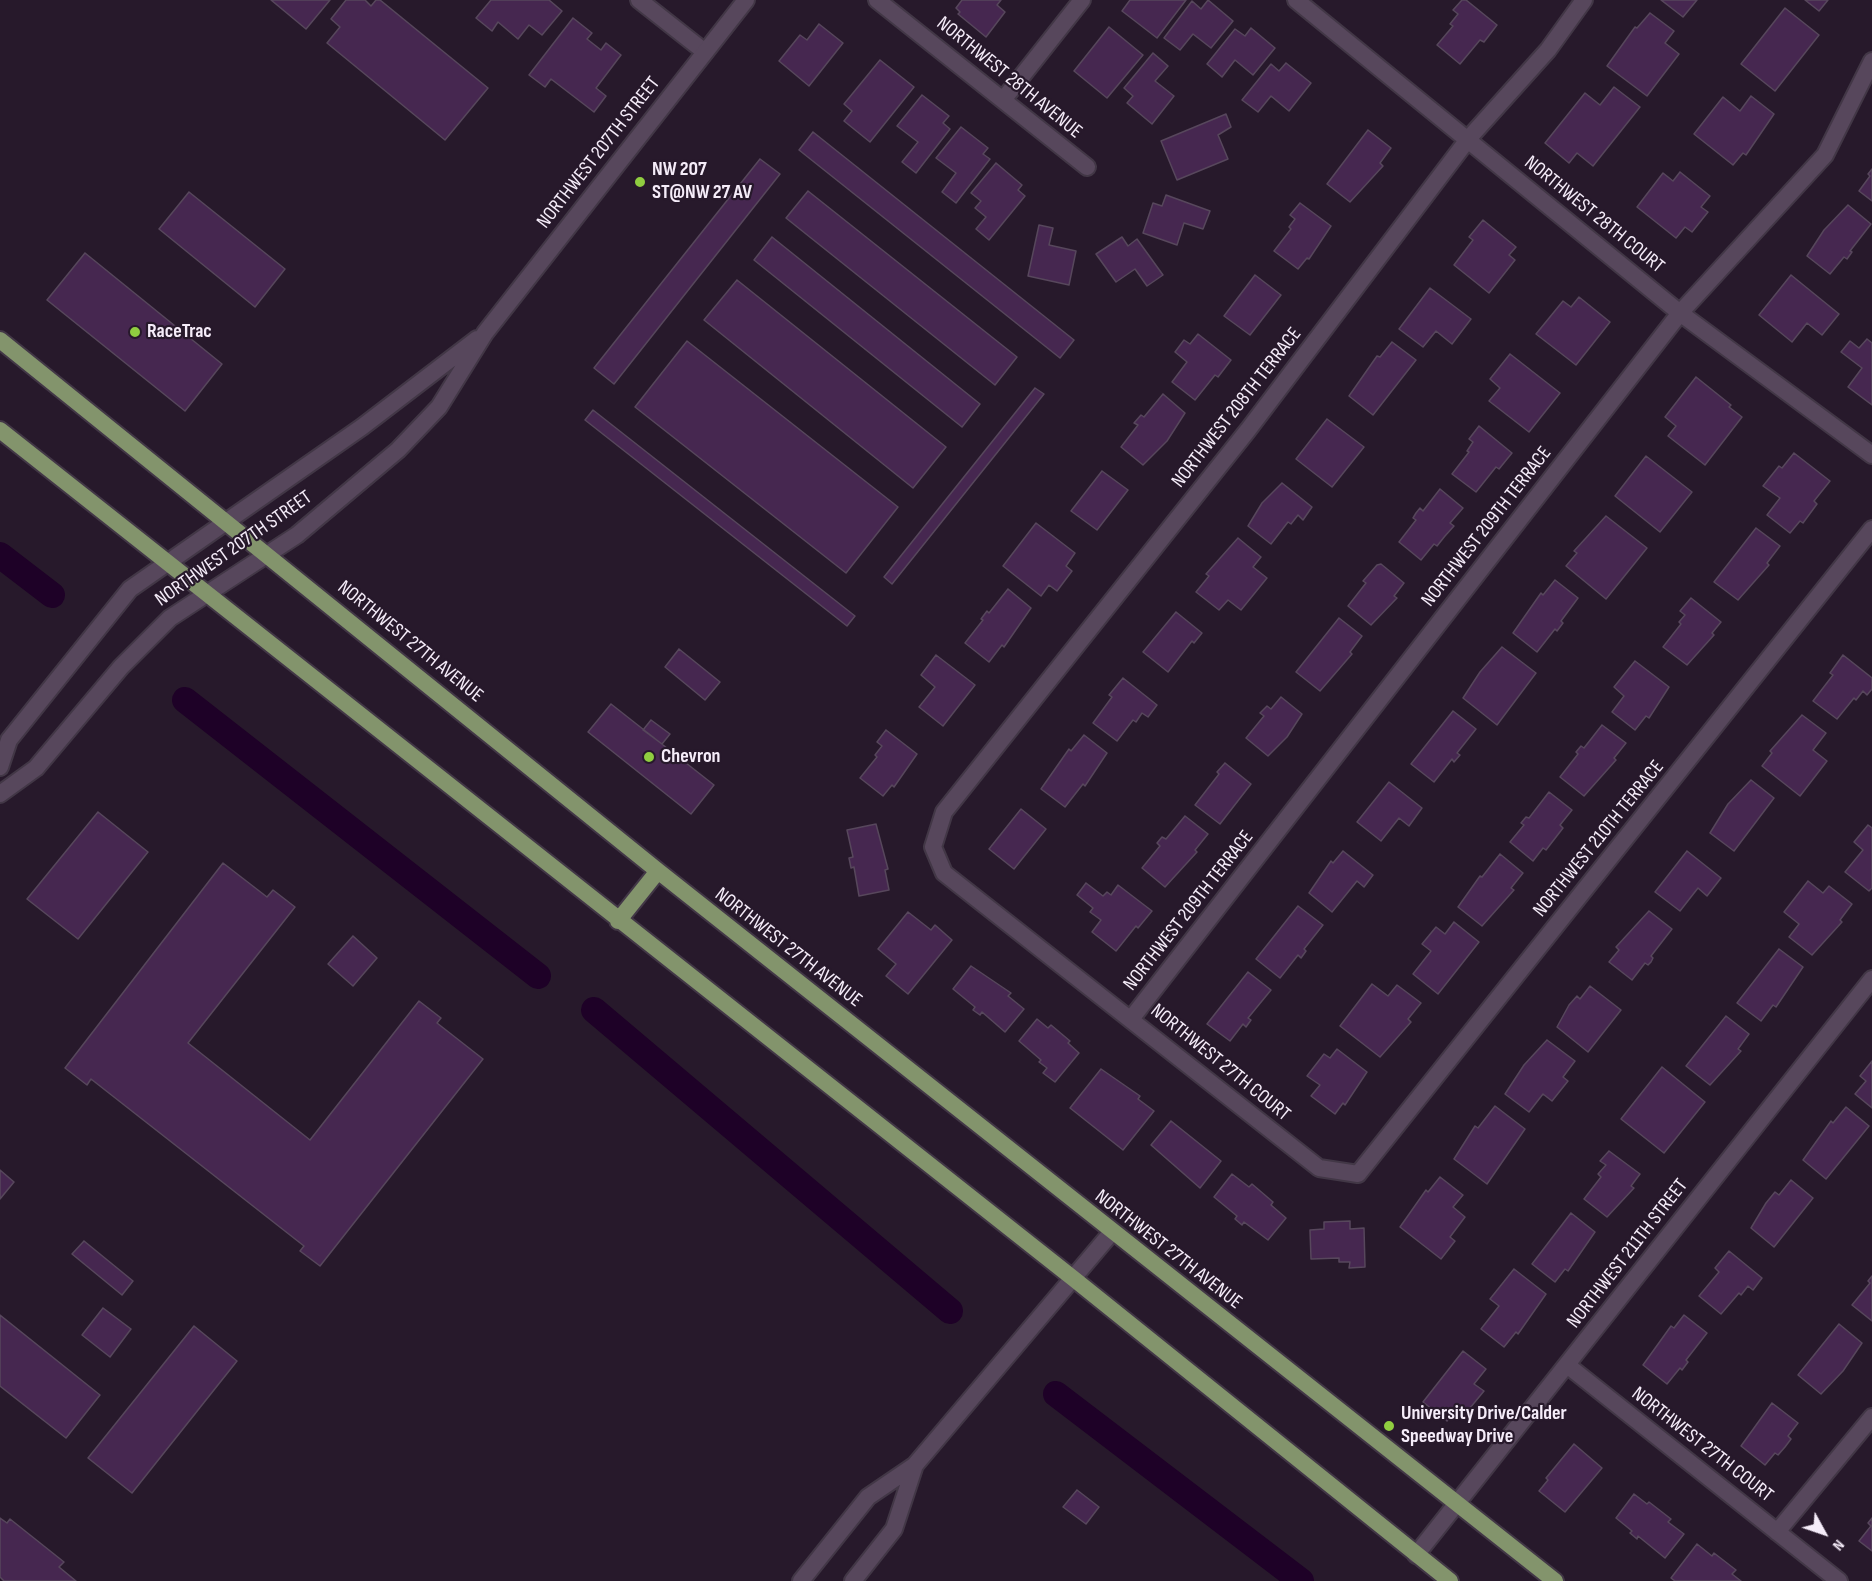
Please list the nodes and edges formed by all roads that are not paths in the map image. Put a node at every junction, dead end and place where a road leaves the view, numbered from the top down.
1 (639, 0) edge
2 (746, 0) edge
3 (878, 0) edge
4 (1082, 0) edge
5 (1296, 0) edge
6 (1584, 0) edge
7 (705, 52) junction
8 (1872, 61) edge
9 (1003, 100) junction
10 (1469, 138) junction
11 (1087, 167) dead end
12 (1680, 313) junction
13 (485, 333) junction
14 (0, 340) edge
15 (0, 430) edge
16 (1872, 455) edge
17 (227, 521) junction
18 (1872, 529) edge
19 (268, 554) junction
20 (167, 563) junction
21 (205, 594) junction
22 (0, 766) edge
23 (0, 794) edge
24 (933, 847) joint
25 (658, 871) junction
26 (618, 921) junction
27 (1872, 979) edge
28 (1131, 1019) junction
29 (1358, 1174) joint
30 (1112, 1232) junction
31 (1074, 1279) junction
32 (1567, 1365) junction
33 (1872, 1417) edge
34 (915, 1464) junction
35 (1458, 1504) junction
36 (1777, 1532) junction
37 (1416, 1555) junction
38 (801, 1581) edge
39 (853, 1581) edge
40 (1450, 1581) edge
41 (1555, 1581) edge
42 (1839, 1581) edge

1 - 7 street
2 - 7 street, NORTHWEST 207TH STREET
3 - 9 street, NORTHWEST 28TH AVENUE
4 - 9 street
5 - 10 street, NORTHWEST 28TH COURT
6 - 10 street, NORTHWEST 208TH TERRACE
7 - 13 street, NORTHWEST 207TH STREET
8 - 12 street, NORTHWEST 209TH TERRACE
9 - 11 street, NORTHWEST 28TH AVENUE
10 - 12 street, NORTHWEST 28TH COURT
10 - 24 street, NORTHWEST 208TH TERRACE
12 - 16 street, NORTHWEST 28TH COURT
12 - 28 street, NORTHWEST 209TH TERRACE
13 - 17 street, NORTHWEST 207TH STREET
13 - 19 street, NORTHWEST 207TH STREET
14 - 17 main road, NORTHWEST 27TH AVENUE
15 - 20 main road
17 - 19 main road, NORTHWEST 27TH AVENUE
17 - 20 street, NORTHWEST 207TH STREET
18 - 29 street, NORTHWEST 210TH TERRACE
19 - 21 street, NORTHWEST 207TH STREET
19 - 25 main road, NORTHWEST 27TH AVENUE
20 - 21 main road
20 - 22 street, NORTHWEST 207TH STREET
21 - 23 street, NORTHWEST 207TH STREET
21 - 26 main road
24 - 28 street, NORTHWEST 27TH COURT
25 - 26 main road
25 - 30 main road, NORTHWEST 27TH AVENUE
26 - 31 main road
27 - 32 street, NORTHWEST 211TH STREET
28 - 29 street, NORTHWEST 27TH COURT
30 - 31 street
30 - 35 main road, NORTHWEST 27TH AVENUE
31 - 34 street
31 - 37 main road
32 - 35 street, NORTHWEST 211TH STREET
32 - 36 street, NORTHWEST 27TH COURT
33 - 36 street
34 - 38 street
34 - 39 street
35 - 37 street, NORTHWEST 211TH STREET
35 - 41 main road, NORTHWEST 27TH AVENUE
36 - 42 street, NORTHWEST 27TH COURT
37 - 40 main road

